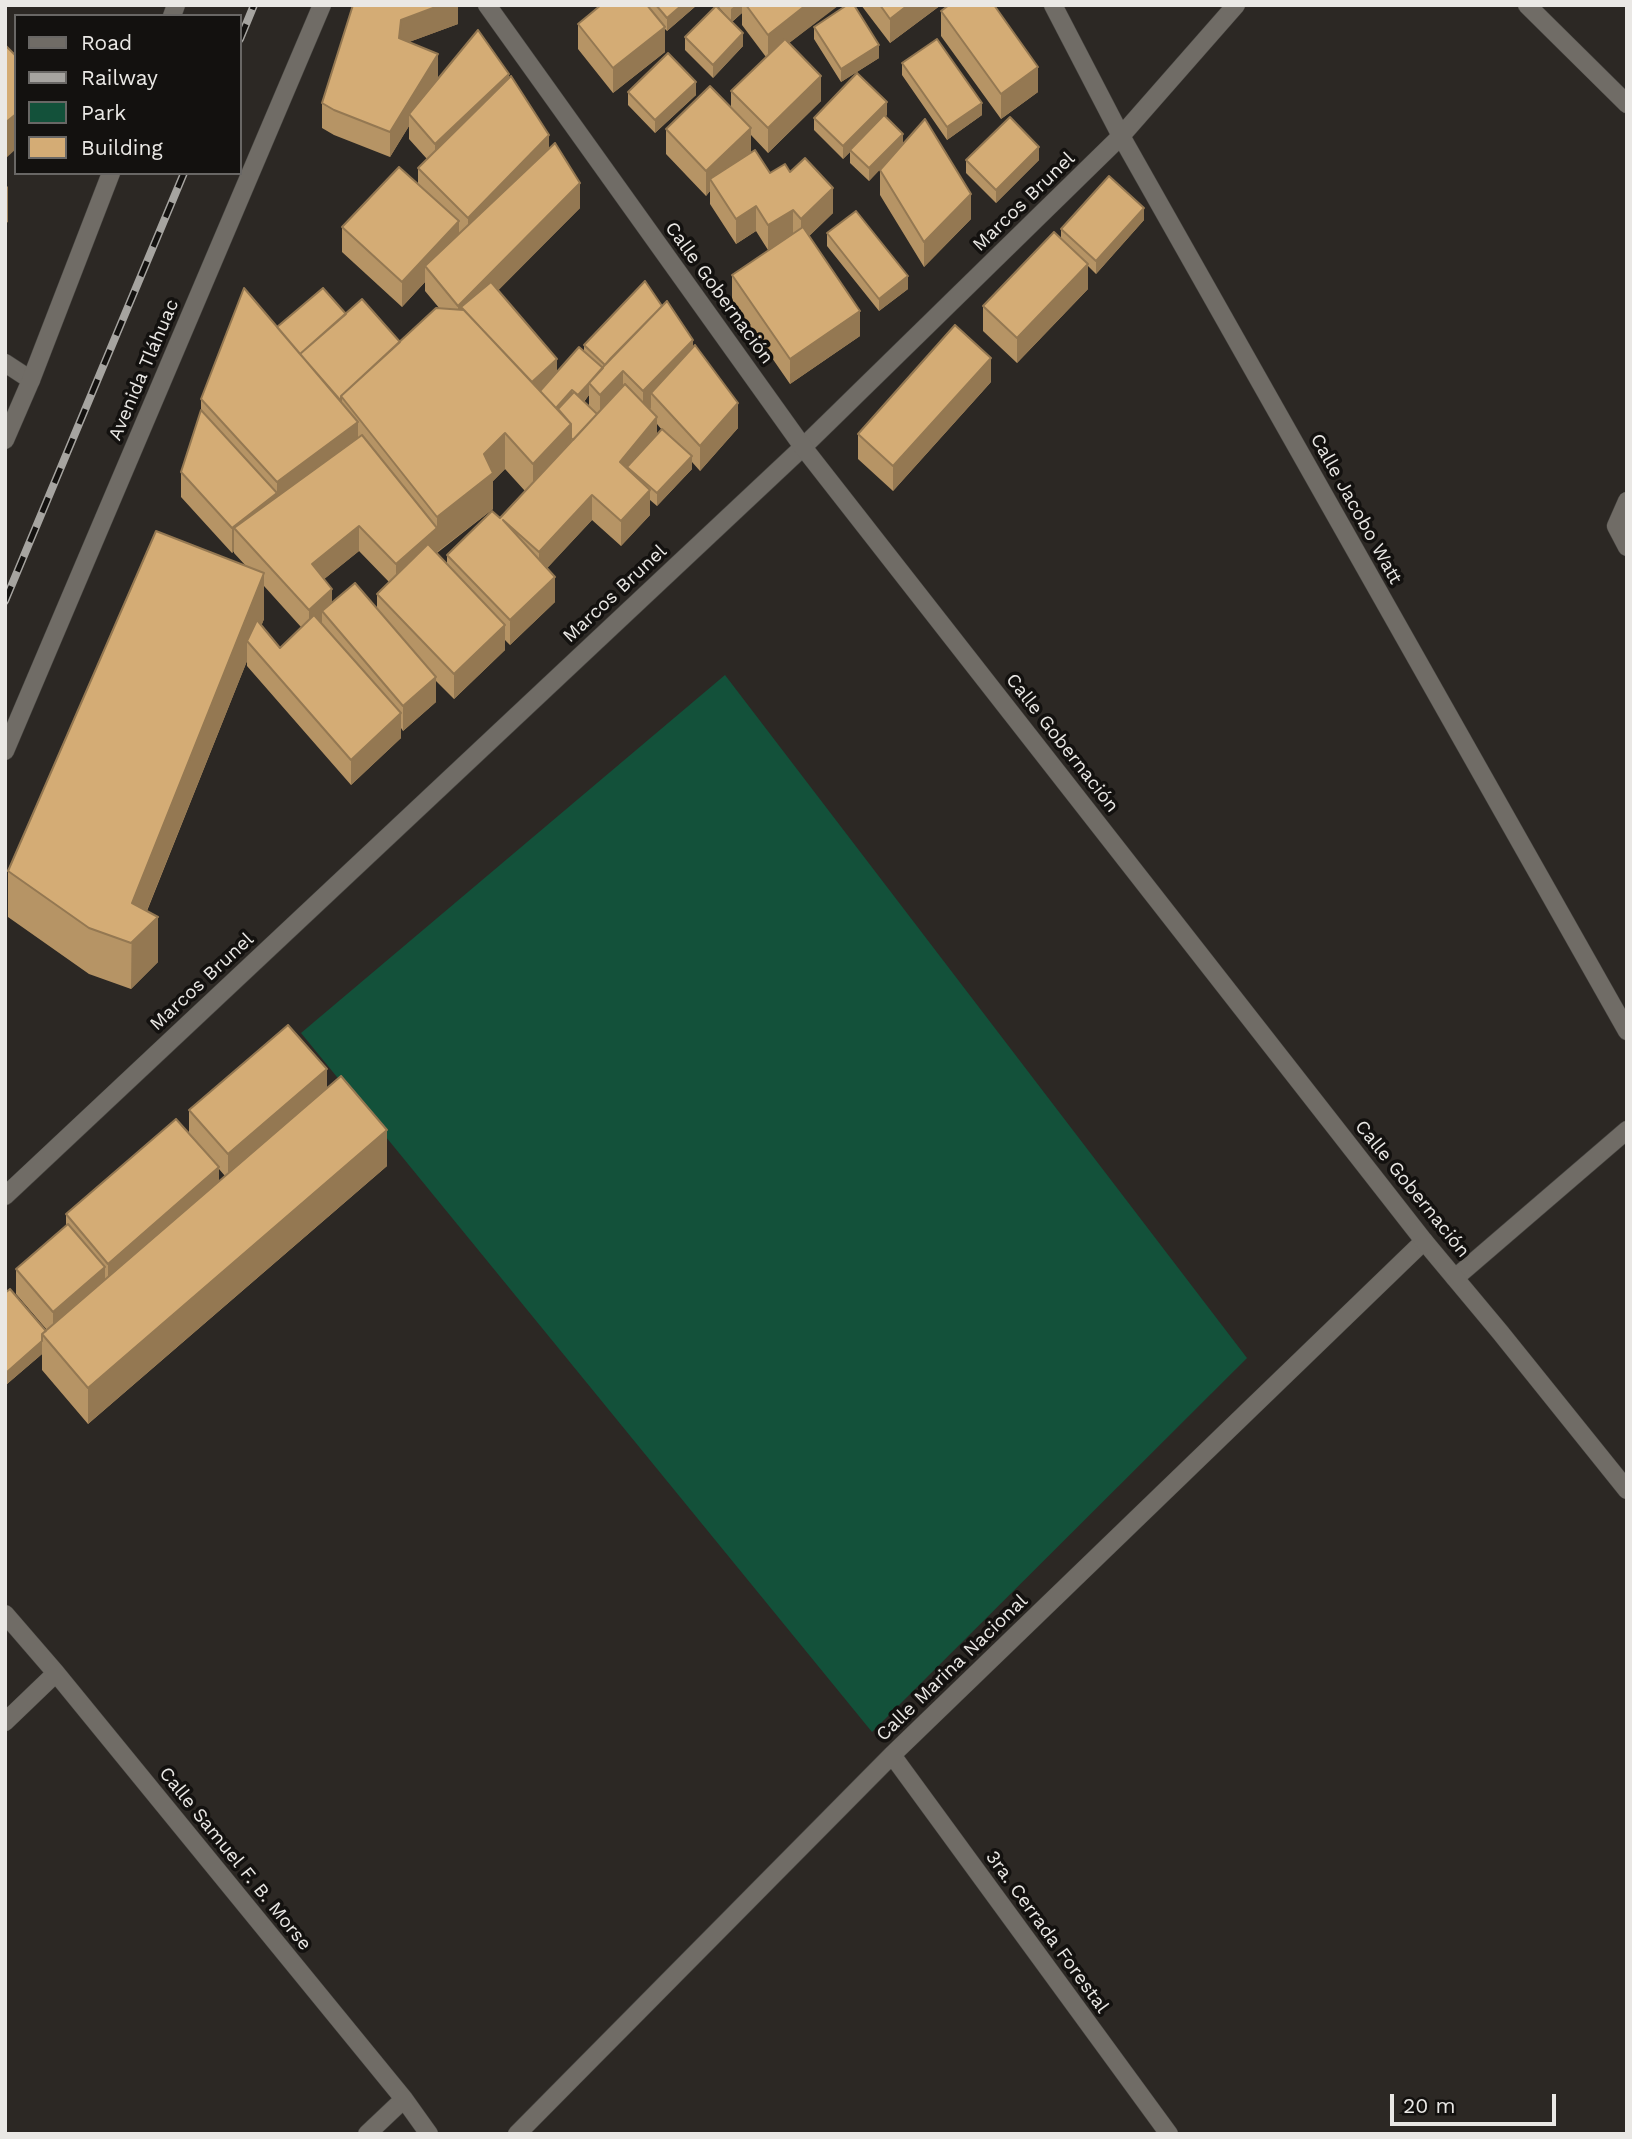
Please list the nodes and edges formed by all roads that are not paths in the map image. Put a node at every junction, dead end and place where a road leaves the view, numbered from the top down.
1 (322, 5) edge
2 (487, 5) edge
3 (1053, 5) edge
4 (1237, 5) edge
5 (1527, 5) edge
6 (1627, 104) edge
7 (1121, 136) junction
8 (110, 175) edge
9 (5, 363) edge
10 (31, 380) junction
11 (5, 440) edge
12 (803, 447) junction
13 (1627, 501) edge
14 (1627, 547) edge
15 (5, 751) edge
16 (1627, 1031) edge
17 (1627, 1130) edge
18 (5, 1196) edge
19 (1424, 1241) junction
20 (1455, 1278) junction
21 (1627, 1490) edge
22 (5, 1615) edge
23 (56, 1673) junction
24 (5, 1722) edge
25 (892, 1755) junction
26 (404, 2099) junction
27 (367, 2134) edge
28 (429, 2134) edge
29 (517, 2134) edge
30 (1169, 2134) edge

1 - 15 street, Avenida Tláhuac
2 - 12 street, Calle Gobernación
3 - 7 street, Calle Jacobo Watt
4 - 7 street, Marcos Brunel
5 - 6 street
7 - 12 street, Marcos Brunel
7 - 16 street, Calle Jacobo Watt
8 - 10 street
9 - 10 street
10 - 11 street
12 - 18 street, Marcos Brunel
12 - 19 street, Calle Gobernación
13 - 14 street
17 - 20 street
19 - 20 street, Calle Gobernación
19 - 25 street, Calle Marina Nacional
20 - 21 street, Calle Gobernación
22 - 23 street, Calle Samuel F. B. Morse
23 - 24 street
23 - 26 street, Calle Samuel F. B. Morse
25 - 29 street, Calle Marina Nacional
25 - 30 street, 3ra. Cerrada Forestal
26 - 27 street
26 - 28 street, Calle Samuel F. B. Morse

